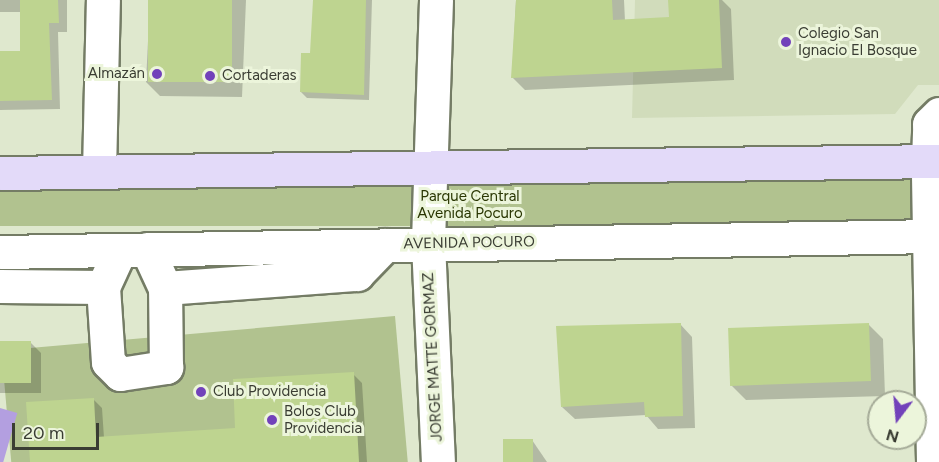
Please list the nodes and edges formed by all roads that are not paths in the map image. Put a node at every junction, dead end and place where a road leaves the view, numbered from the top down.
1 (103, 0) edge
2 (436, 0) edge
3 (939, 114) edge
4 (933, 161) edge
5 (428, 167) junction
6 (99, 172) junction
7 (0, 173) edge
8 (934, 236) edge
9 (428, 243) junction
10 (385, 245) junction
11 (133, 250) junction
12 (0, 252) edge
13 (0, 285) edge
14 (103, 286) junction
15 (165, 288) junction
16 (438, 462) edge
17 (933, 462) edge

1 - 6 street
2 - 5 street, JORGE MATTE GORMAZ
3 - 4 street
4 - 5 main road
4 - 8 street
5 - 6 main road
5 - 9 street, JORGE MATTE GORMAZ
6 - 7 main road
8 - 9 street, AVENIDA POCURO
8 - 17 street
9 - 10 street, AVENIDA POCURO
9 - 16 street, JORGE MATTE GORMAZ
10 - 11 street, AVENIDA POCURO
10 - 15 street
11 - 12 street, AVENIDA POCURO
11 - 14 street
11 - 15 street
13 - 14 street
14 - 15 street

